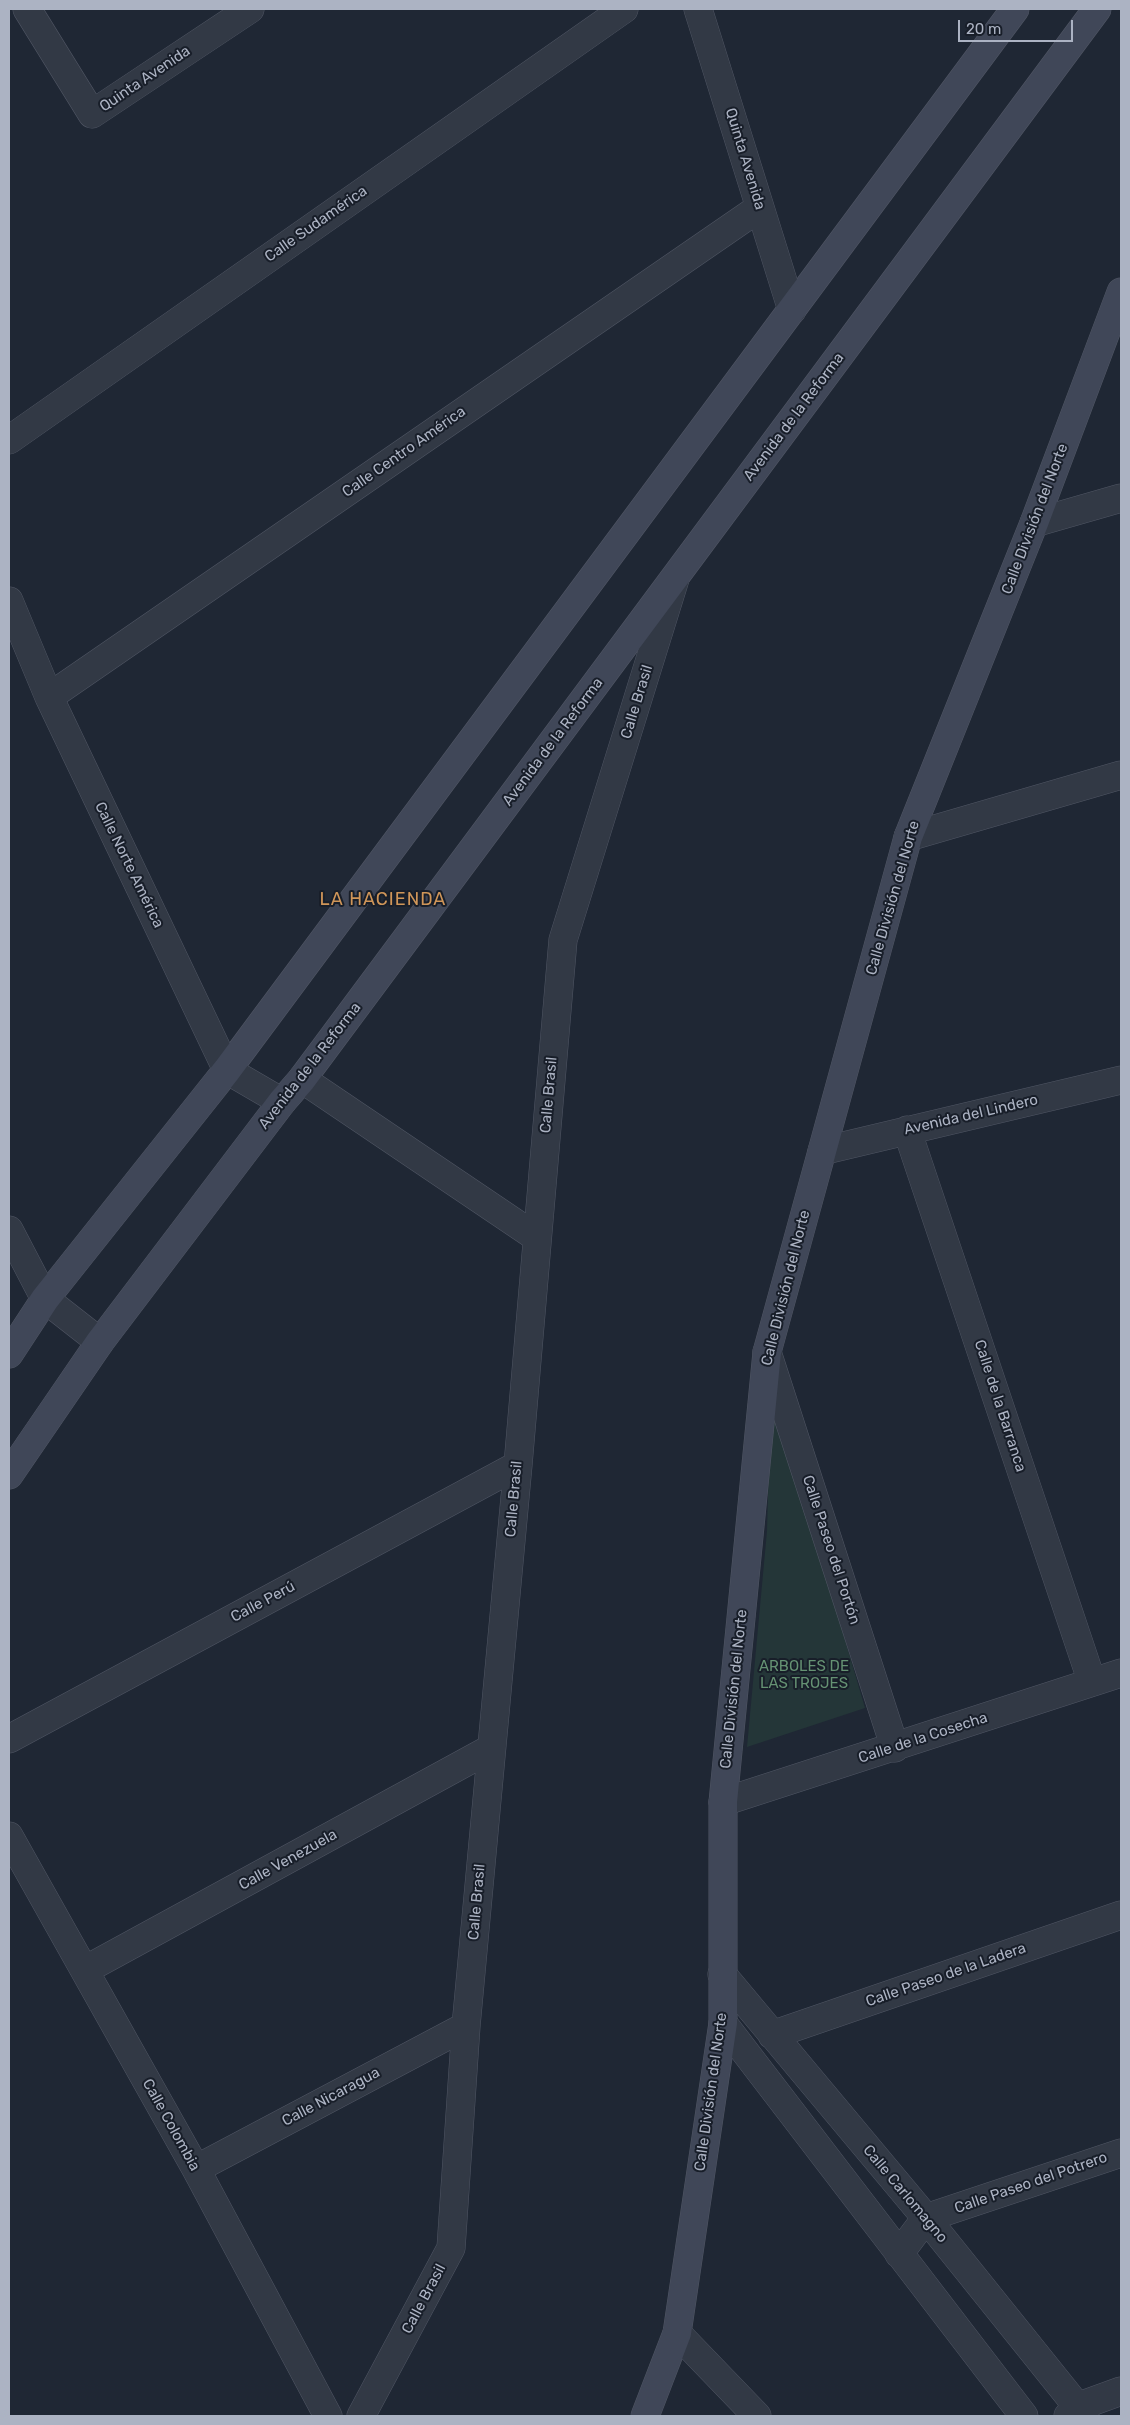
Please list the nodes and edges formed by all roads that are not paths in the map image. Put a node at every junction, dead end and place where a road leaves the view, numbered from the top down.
1 (27, 9) edge
2 (250, 9) edge
3 (624, 9) edge
4 (698, 9) edge
5 (1014, 9) edge
6 (1097, 9) edge
7 (759, 208) junction
8 (1121, 292) edge
9 (792, 310) junction
10 (9, 440) edge
11 (1121, 498) edge
12 (1034, 522) junction
13 (676, 575) junction
14 (9, 601) edge
15 (49, 697) junction
16 (1121, 776) edge
17 (908, 837) junction
18 (227, 1070) junction
19 (302, 1079) junction
20 (1121, 1080) edge
21 (282, 1102) junction
22 (907, 1130) junction
23 (822, 1151) junction
24 (9, 1230) edge
25 (536, 1237) junction
26 (45, 1299) junction
27 (100, 1342) junction
28 (767, 1352) junction
29 (9, 1354) edge
30 (518, 1465) junction
31 (9, 1475) edge
32 (1121, 1672) edge
33 (1092, 1682) junction
34 (9, 1739) edge
35 (894, 1748) junction
36 (490, 1749) junction
37 (723, 1802) junction
38 (9, 1836) edge
39 (1121, 1916) edge
40 (85, 1970) junction
41 (722, 1974) junction
42 (723, 2022) junction
43 (466, 2026) junction
44 (772, 2035) junction
45 (1121, 2153) edge
46 (196, 2169) junction
47 (926, 2218) junction
48 (899, 2254) junction
49 (677, 2333) junction
50 (1121, 2391) edge
51 (1077, 2413) edge
52 (328, 2416) edge
53 (361, 2416) edge
54 (645, 2416) edge
55 (758, 2416) edge
56 (1024, 2416) edge

1 - 2 street, Quinta Avenida
3 - 10 street, Calle Sudamérica
4 - 7 street, Quinta Avenida
5 - 9 main road
6 - 13 main road, Avenida de la Reforma
7 - 9 street, Quinta Avenida
7 - 15 street, Calle Centro América
8 - 12 main road, Calle División del Norte
9 - 18 main road
11 - 12 street
12 - 17 main road, Calle División del Norte
13 - 19 main road, Avenida de la Reforma
13 - 25 street, Calle Brasil
14 - 15 street, Calle Norte América
15 - 18 street, Calle Norte América
16 - 17 street
17 - 23 main road, Calle División del Norte
18 - 21 street
18 - 26 main road
19 - 21 main road, Avenida de la Reforma
19 - 25 street
20 - 22 street, Avenida del Lindero
21 - 27 main road, Avenida de la Reforma
22 - 23 street, Avenida del Lindero
22 - 33 street, Calle de la Barranca
23 - 28 main road, Calle División del Norte
24 - 26 street
25 - 30 street, Calle Brasil
26 - 27 street
26 - 29 main road
27 - 31 main road, Avenida de la Reforma
28 - 35 street, Calle Paseo del Portón
28 - 37 main road, Calle División del Norte
30 - 34 street, Calle Perú
30 - 36 street, Calle Brasil
32 - 33 street, Calle de la Cosecha
33 - 35 street, Calle de la Cosecha
35 - 37 street, Calle de la Cosecha
36 - 40 street, Calle Venezuela
36 - 43 street, Calle Brasil
37 - 41 main road, Calle División del Norte
38 - 40 street, Calle Colombia
39 - 44 street, Calle Paseo de la Ladera
40 - 46 street, Calle Colombia
41 - 42 main road, Calle División del Norte
41 - 44 street, Calle Carlomagno
42 - 48 street
42 - 49 main road, Calle División del Norte
43 - 46 street, Calle Nicaragua
43 - 53 street, Calle Brasil
44 - 47 street, Calle Carlomagno
45 - 47 street, Calle Paseo del Potrero
46 - 52 street, Calle Colombia
47 - 48 street
47 - 51 street, Calle Carlomagno
48 - 56 street
49 - 54 main road, Calle División del Norte
49 - 55 street
50 - 51 street

